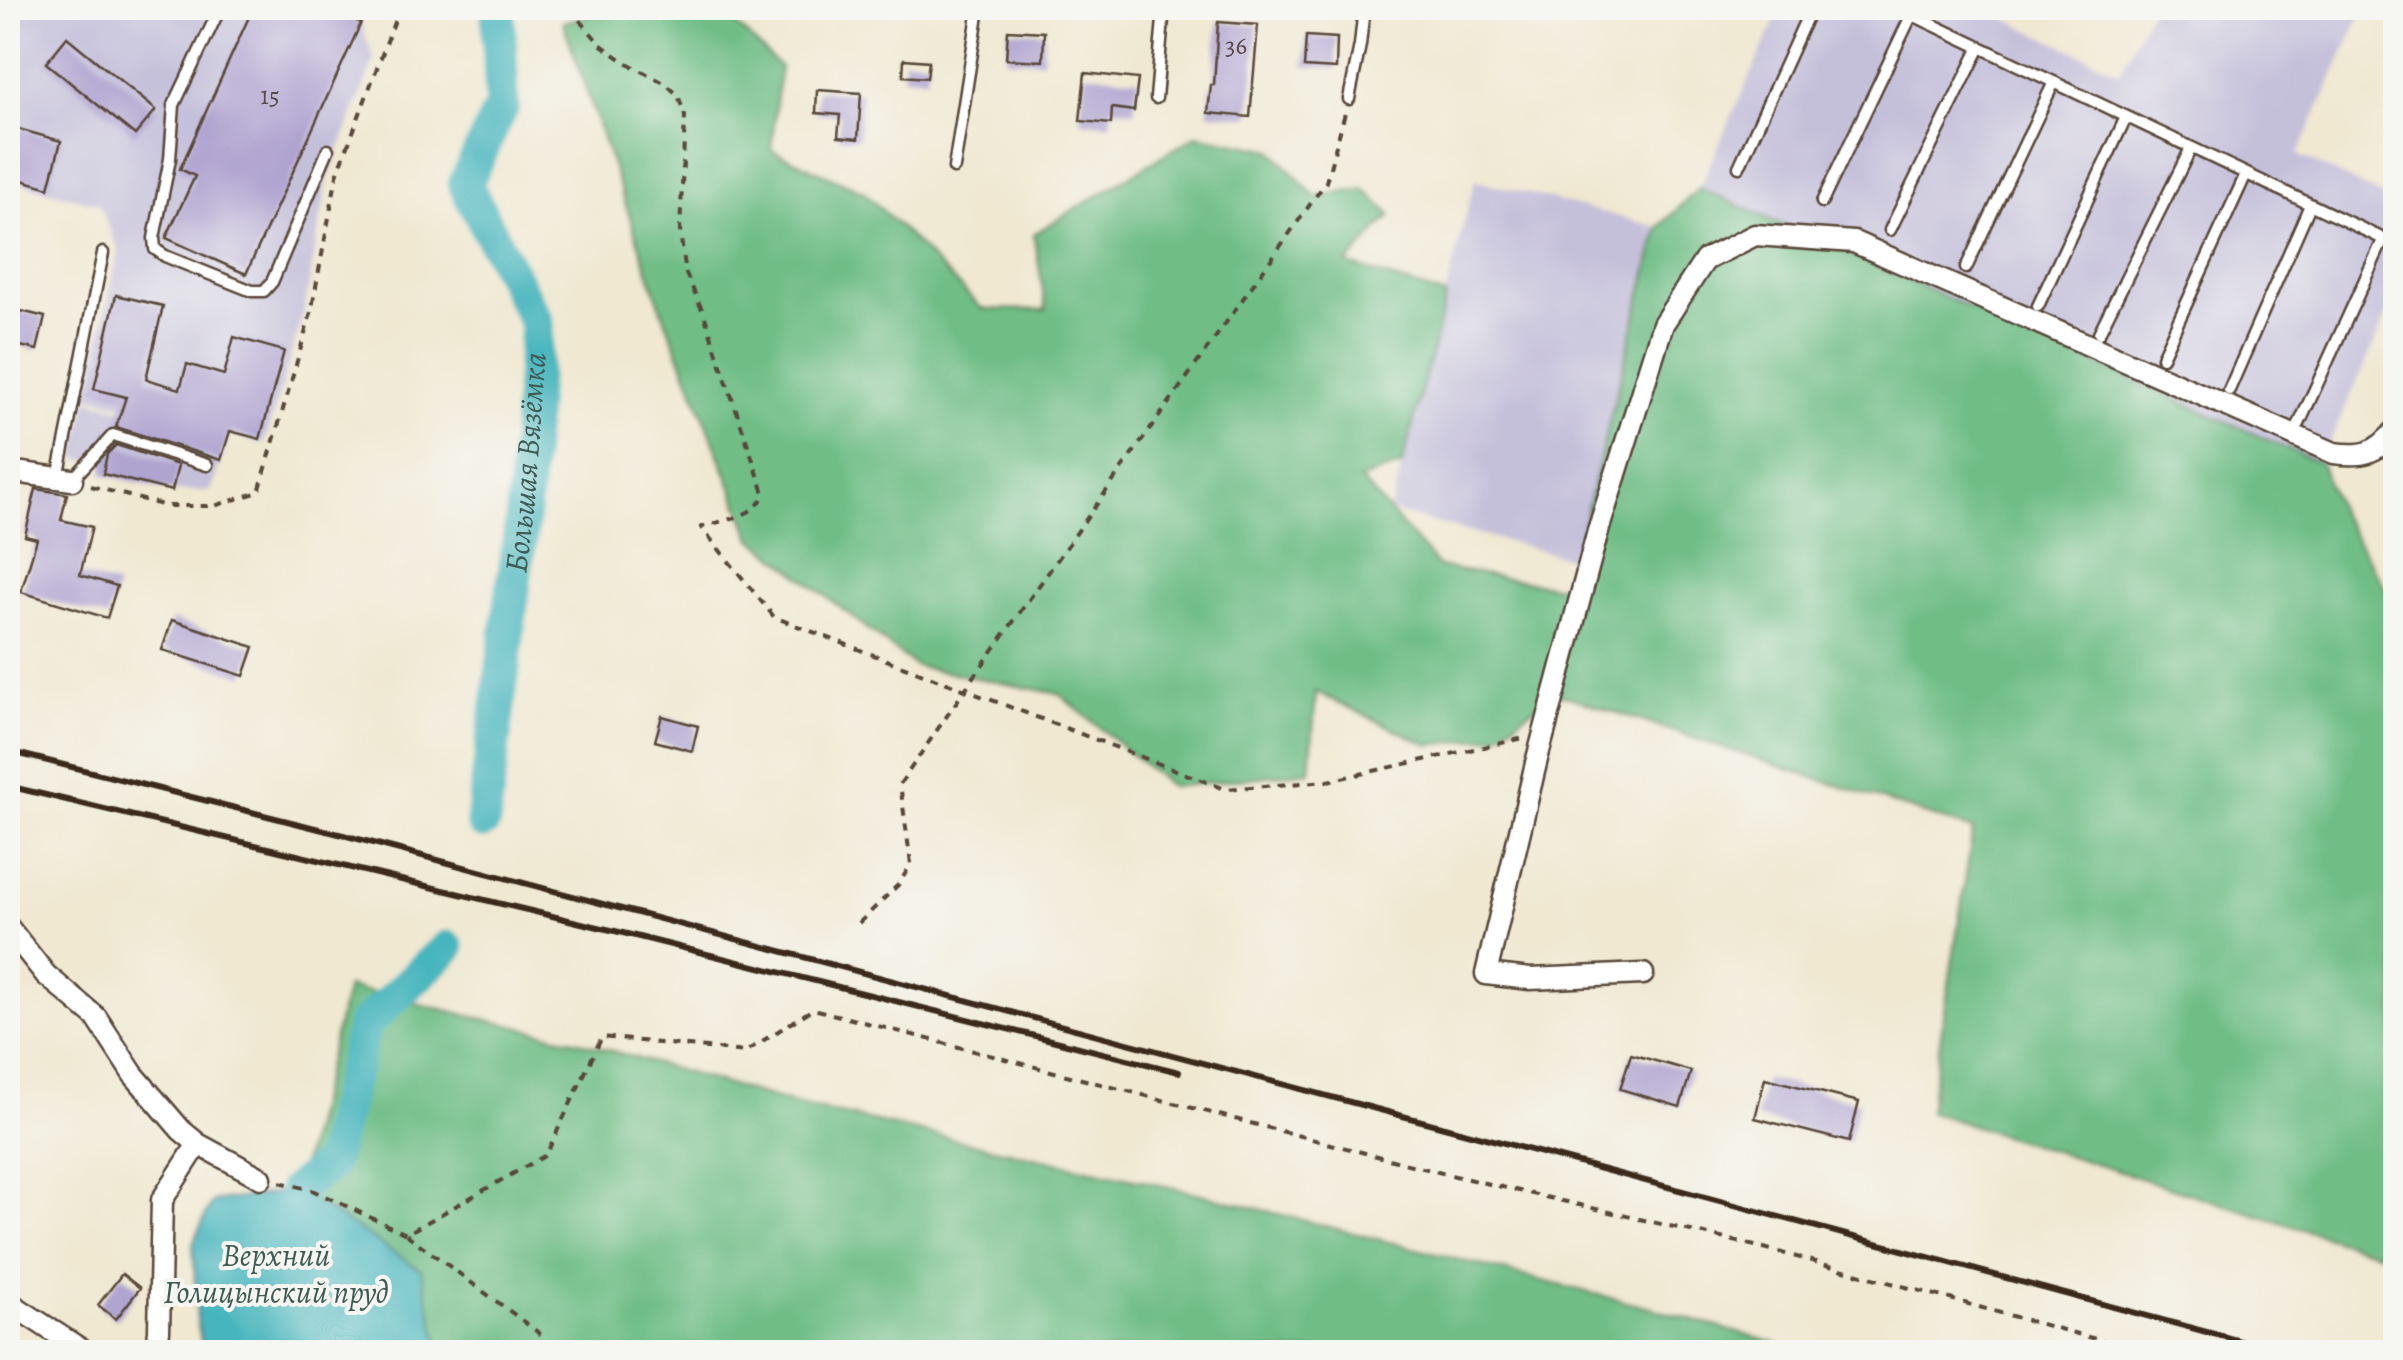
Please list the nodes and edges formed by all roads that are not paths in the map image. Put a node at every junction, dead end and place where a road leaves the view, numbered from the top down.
1 (220, 8) edge
2 (979, 8) edge
3 (1164, 8) edge
4 (1364, 8) edge
5 (1811, 8) edge
6 (1898, 8) edge
7 (1912, 14) junction
8 (1980, 47) junction
9 (2054, 82) junction
10 (1156, 98) dead end
11 (1349, 99) road end
12 (2126, 117) junction
13 (2191, 148) junction
14 (328, 150) dead end
15 (1739, 167) dead end
16 (954, 168) dead end
17 (2246, 174) junction
18 (1822, 202) dead end
19 (2310, 205) junction
20 (1890, 230) dead end
21 (2383, 240) junction
22 (2396, 245) edge
23 (102, 253) dead end
24 (1966, 268) dead end
25 (2038, 306) dead end
26 (2098, 333) dead end
27 (2162, 358) dead end
28 (2229, 390) dead end
29 (2299, 424) dead end
30 (2396, 430) edge
31 (207, 466) dead end
32 (8, 471) edge
33 (65, 480) junction
34 (8, 927) edge
35 (1643, 974) dead end
36 (198, 1144) junction
37 (261, 1178) road end
38 (8, 1302) edge
39 (85, 1352) edge
40 (156, 1352) edge

1 - 14 lane
2 - 16 lane
3 - 10 lane
4 - 11 lane
5 - 15 lane
6 - 7 lane
7 - 8 lane
7 - 18 lane
8 - 9 lane
8 - 20 lane
9 - 12 lane
9 - 24 lane
12 - 13 lane
12 - 25 lane
13 - 17 lane
13 - 26 lane
17 - 19 lane
17 - 27 lane
19 - 21 lane
19 - 28 lane
21 - 22 lane
21 - 29 lane
23 - 33 lane
30 - 35 street
31 - 33 lane
32 - 33 street
34 - 36 street
36 - 37 street
36 - 40 street
38 - 39 street

